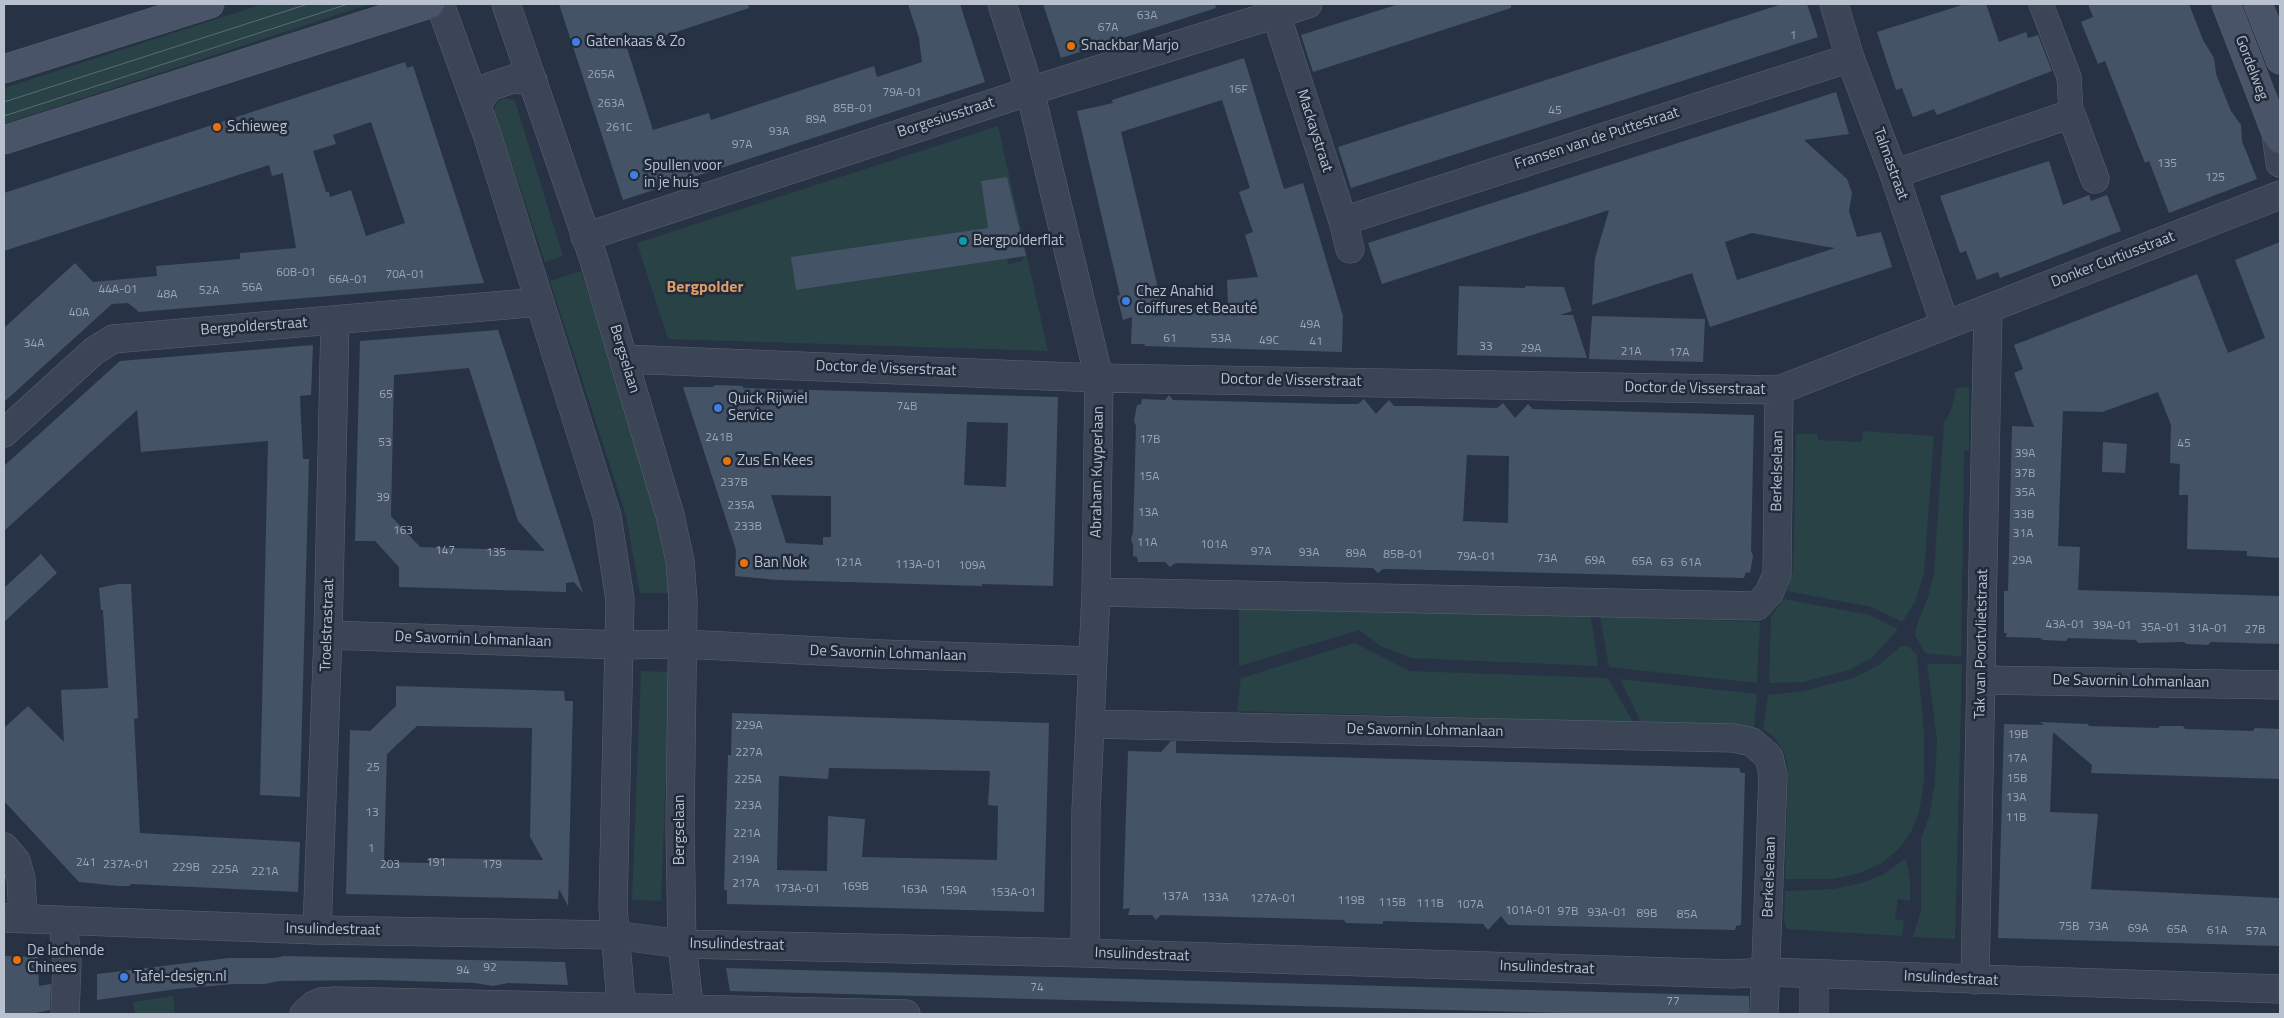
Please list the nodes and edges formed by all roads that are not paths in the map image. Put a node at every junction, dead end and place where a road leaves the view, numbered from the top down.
1 (210, 4) edge
2 (430, 4) edge
3 (440, 4) edge
4 (506, 4) edge
5 (1002, 4) edge
6 (1308, 4) edge
7 (2041, 4) edge
8 (2226, 4) edge
9 (2258, 4) edge
10 (2277, 4) edge
11 (1838, 5) edge
12 (2280, 12) edge
13 (1276, 14) junction
14 (1850, 58) junction
15 (2280, 60) edge
16 (4, 69) edge
17 (533, 81) junction
18 (1030, 91) junction
19 (476, 104) junction
20 (2071, 114) junction
21 (2278, 136) edge
22 (4, 140) edge
23 (2280, 163) edge
24 (1894, 174) junction
25 (2095, 180) dead end
26 (2280, 195) edge
27 (1343, 221) junction
28 (586, 237) junction
29 (1350, 248) dead end
30 (540, 302) junction
31 (1988, 309) junction
32 (335, 321) junction
33 (1945, 325) junction
34 (624, 359) junction
35 (1099, 378) junction
36 (1779, 390) junction
37 (4, 433) edge
38 (1096, 592) junction
39 (328, 635) junction
40 (683, 644) junction
41 (619, 646) junction
42 (1092, 661) junction
43 (1981, 680) junction
44 (2280, 685) edge
45 (1091, 724) junction
46 (1757, 746) joint
47 (4, 847) edge
48 (13, 918) edge
49 (63, 921) junction
50 (317, 930) junction
51 (614, 936) junction
52 (682, 944) junction
53 (1084, 953) junction
54 (1766, 972) junction
55 (1814, 974) junction
56 (1975, 980) junction
57 (2280, 989) edge
58 (622, 1011) edge
59 (690, 1011) edge
60 (65, 1014) edge
61 (302, 1014) edge
62 (906, 1014) edge
63 (1764, 1014) edge
64 (1814, 1014) edge

1 - 16 main road
2 - 22 main road
3 - 19 street
4 - 17 street, Bergselaan
5 - 18 street, Abraham Kuyperlaan
6 - 13 street, Borgesiusstraat
7 - 20 street
8 - 21 main road, Gordelweg
9 - 15 main road, Gordelweg
10 - 12 main road
11 - 14 street, Talmastraat
13 - 18 street, Borgesiusstraat
13 - 27 street, Mackaystraat
14 - 24 street, Talmastraat
14 - 27 street, Fransen van de Puttestraat
17 - 19 street
17 - 28 street, Bergselaan
18 - 28 street, Borgesiusstraat
18 - 35 street, Abraham Kuyperlaan
19 - 30 street
20 - 24 street
20 - 25 street
21 - 23 street, Gordelweg
24 - 33 street, Talmastraat
26 - 31 street, Donker Curtiusstraat
27 - 29 street, Mackaystraat
28 - 34 street, Bergselaan
30 - 32 street, Bergpolderstraat
30 - 41 street
31 - 33 street, Donker Curtiusstraat
31 - 43 street, Tak van Poortvlietstraat
32 - 37 street, Bergpolderstraat
32 - 39 street, Troelstrastraat
33 - 36 street, Doctor de Visserstraat
34 - 35 street, Doctor de Visserstraat
34 - 40 street, Bergselaan
35 - 36 street, Doctor de Visserstraat
35 - 38 street, Abraham Kuyperlaan
36 - 38 street, Berkelselaan
38 - 42 street, Abraham Kuyperlaan
39 - 41 street, De Savornin Lohmanlaan
39 - 50 street, Troelstrastraat
40 - 41 street
40 - 42 street, De Savornin Lohmanlaan
40 - 52 street, Bergselaan
41 - 51 street
42 - 45 street, Abraham Kuyperlaan
43 - 44 street, De Savornin Lohmanlaan
43 - 56 street, Tak van Poortvlietstraat
45 - 46 street, De Savornin Lohmanlaan
45 - 53 street, Abraham Kuyperlaan
46 - 54 street, Berkelselaan
47 - 48 street
48 - 49 street, Insulindestraat
49 - 50 street, Insulindestraat
49 - 60 street
50 - 51 street, Insulindestraat
51 - 52 street, Insulindestraat
51 - 58 street
52 - 53 street, Insulindestraat
52 - 59 street, Bergselaan
53 - 54 street, Insulindestraat
54 - 55 street, Insulindestraat
54 - 63 street, Berkelselaan
55 - 56 street, Insulindestraat
55 - 64 street
56 - 57 street, Insulindestraat
58 - 59 street
58 - 61 street
59 - 62 street

